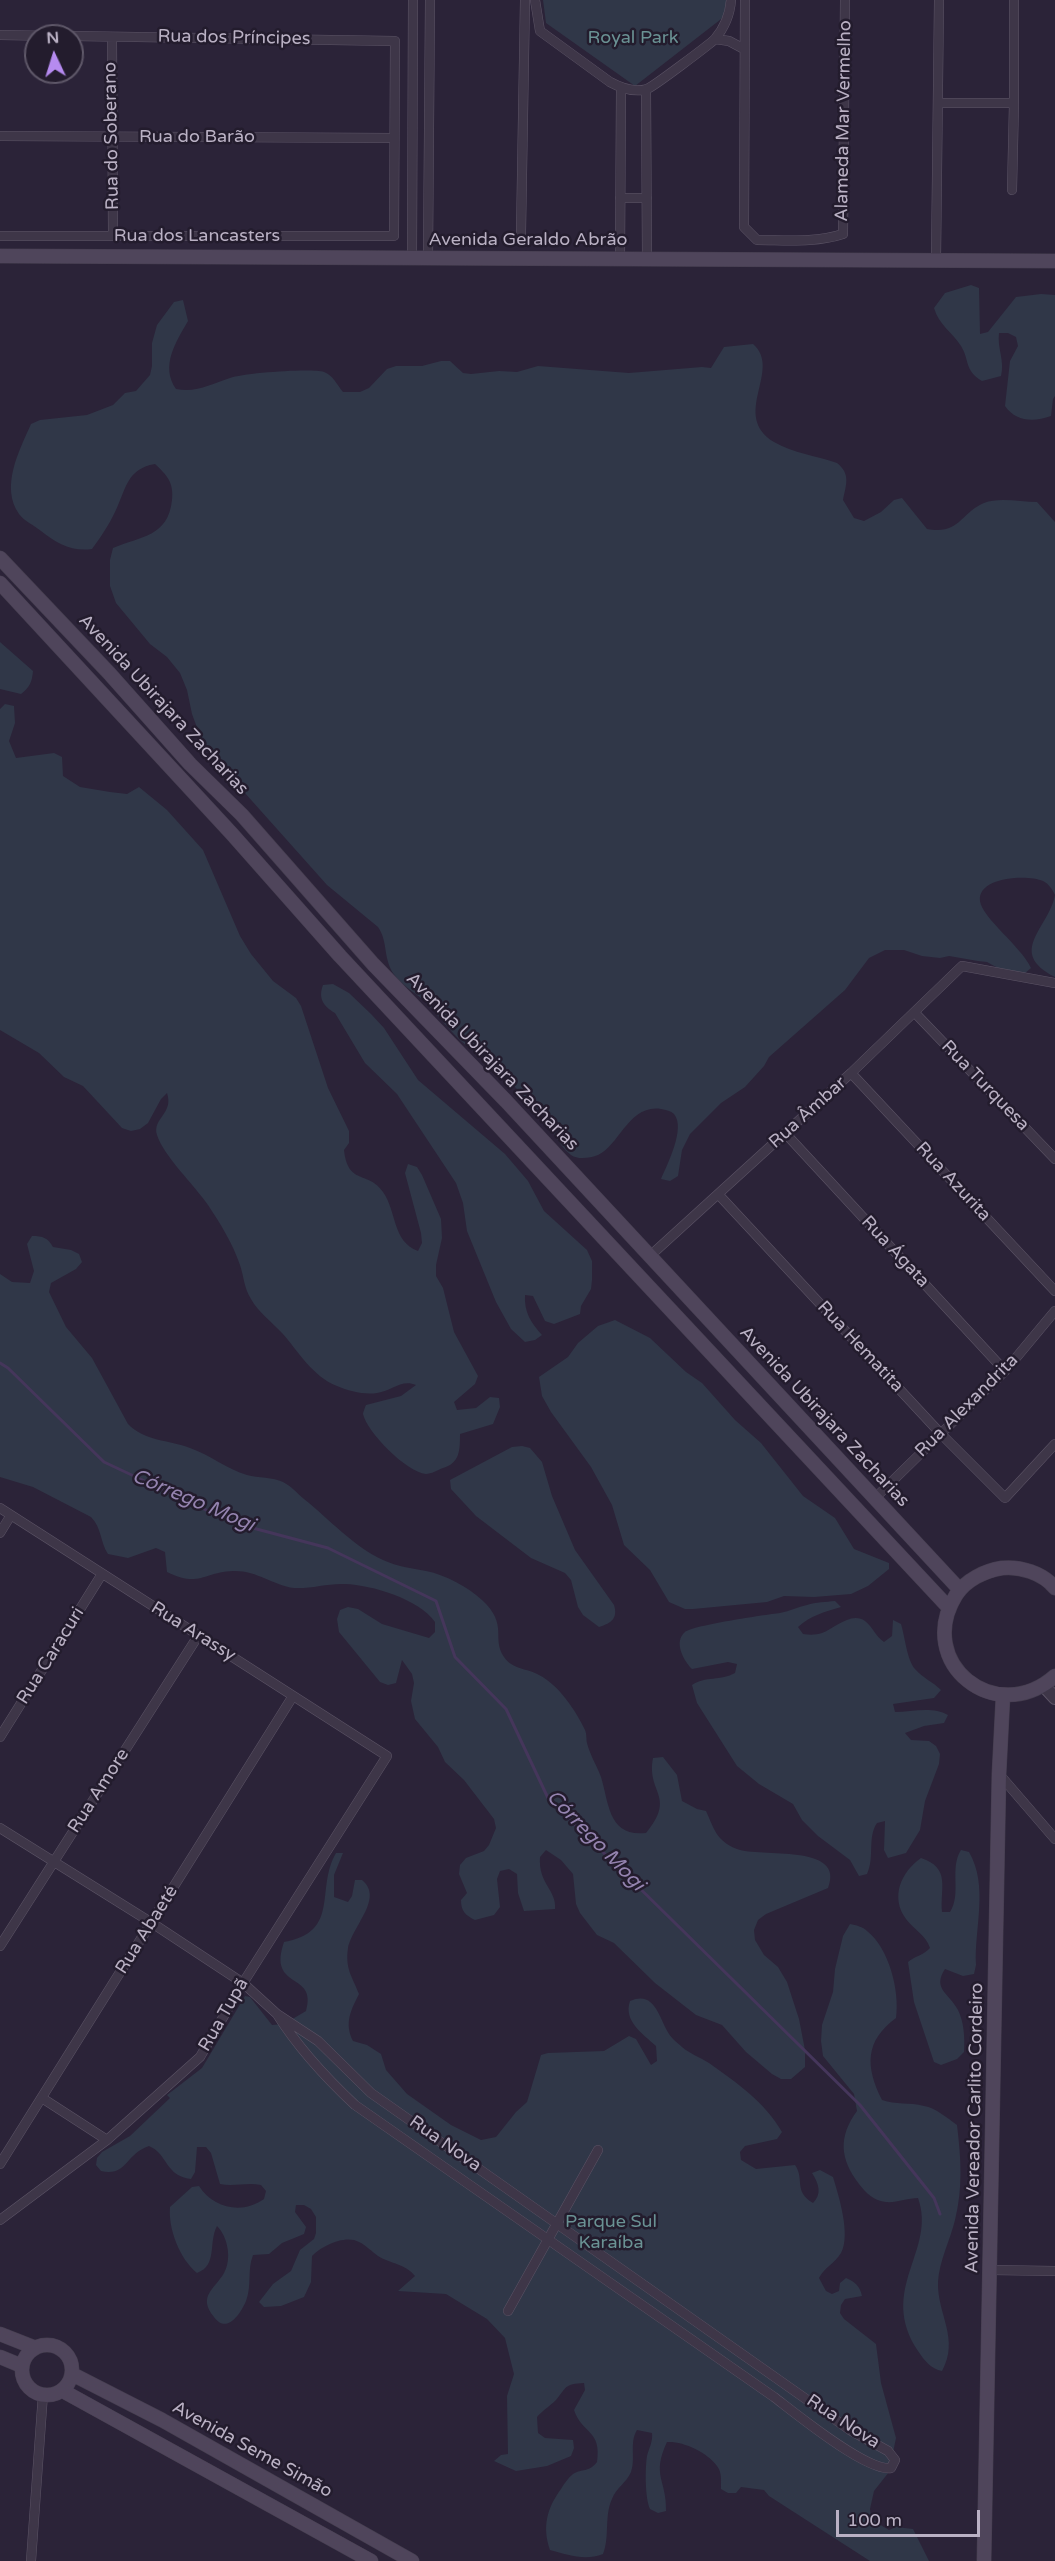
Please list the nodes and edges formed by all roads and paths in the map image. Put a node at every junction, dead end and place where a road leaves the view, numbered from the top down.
1 (413, 0) edge
2 (429, 0) edge
3 (525, 0) edge
4 (535, 0) edge
5 (731, 0) edge
6 (745, 0) edge
7 (845, 0) edge
8 (939, 0) edge
9 (1014, 0) edge
10 (0, 35) edge
11 (24, 35) edge
12 (546, 35) junction
13 (84, 36) edge
14 (111, 37) junction
15 (525, 39) junction
16 (715, 39) junction
17 (744, 48) junction
18 (621, 88) junction
19 (646, 89) junction
20 (938, 103) junction
21 (1014, 103) junction
22 (0, 136) edge
23 (112, 136) junction
24 (394, 138) junction
25 (1012, 190) dead end
26 (620, 198) junction
27 (647, 198) junction
28 (521, 233) dead end
29 (0, 236) edge
30 (113, 236) junction
31 (0, 256) edge
32 (412, 258) junction
33 (428, 258) junction
34 (620, 259) junction
35 (647, 259) junction
36 (936, 260) junction
37 (1055, 261) edge
38 (0, 558) edge
39 (0, 583) edge
40 (1055, 983) edge
41 (915, 1013) junction
42 (852, 1073) junction
43 (786, 1134) junction
44 (1055, 1159) edge
45 (718, 1194) junction
46 (651, 1255) junction
47 (1055, 1291) edge
48 (1055, 1311) edge
49 (1005, 1371) junction
50 (941, 1434) junction
51 (1055, 1444) edge
52 (875, 1498) junction
53 (0, 1508) edge
54 (11, 1515) junction
55 (0, 1533) edge
56 (102, 1574) junction
57 (1054, 1584) edge
58 (960, 1590) junction
59 (948, 1608) junction
60 (198, 1636) junction
61 (1055, 1676) edge
62 (1044, 1686) junction
63 (293, 1696) junction
64 (1003, 1696) junction
65 (1055, 1698) edge
66 (0, 1737) edge
67 (387, 1756) joint
68 (999, 1774) junction
69 (0, 1828) edge
70 (1055, 1839) edge
71 (54, 1862) junction
72 (152, 1923) junction
73 (0, 1946) edge
74 (243, 1983) junction
75 (277, 2014) junction
76 (42, 2098) junction
77 (107, 2140) junction
78 (598, 2150) dead end
79 (0, 2164) edge
80 (0, 2220) edge
81 (557, 2223) junction
82 (547, 2240) junction
83 (991, 2270) junction
84 (1055, 2271) edge
85 (508, 2310) dead end
86 (0, 2334) edge
87 (33, 2347) junction
88 (0, 2357) edge
89 (22, 2366) junction
90 (72, 2374) junction
91 (63, 2391) junction
92 (43, 2394) junction
93 (31, 2561) edge
94 (371, 2561) edge
95 (412, 2561) edge
96 (984, 2561) edge

1 - 32 street
2 - 33 street
3 - 15 street
4 - 12 street
5 - 16 street
6 - 17 street
7 - 17 street, Alameda Mar Vermelho
8 - 20 street
9 - 21 street
10 - 11 street
12 - 15 street
12 - 18 street
13 - 14 street, Rua dos Príncipes
14 - 23 street, Rua do Soberano
14 - 24 street, Rua dos Príncipes
15 - 28 street
16 - 17 street
16 - 19 street
18 - 19 street
18 - 26 street
19 - 27 street
20 - 21 street
20 - 36 street
21 - 25 street
22 - 23 street, Rua do Barão
23 - 24 street, Rua do Barão
23 - 30 street, Rua do Soberano
24 - 30 street, Rua dos Lancasters
26 - 27 street
26 - 34 street
27 - 35 street
29 - 30 street, Rua dos Lancasters
31 - 32 main road, Avenida Geraldo Abrão
32 - 33 main road, Avenida Geraldo Abrão
33 - 34 main road, Avenida Geraldo Abrão
34 - 35 main road, Avenida Geraldo Abrão
35 - 36 main road, Avenida Geraldo Abrão
36 - 37 main road, Avenida Geraldo Abrão
38 - 46 main road, Avenida Ubirajara Zacharias
39 - 59 main road, Avenida Ubirajara Zacharias
40 - 41 street, Rua Âmbar
41 - 42 street, Rua Âmbar
41 - 44 street, Rua Turquesa
42 - 43 street, Rua Âmbar
42 - 47 street, Rua Azurita
43 - 45 street, Rua Âmbar
43 - 49 street, Rua Ágata
45 - 46 street, Rua Âmbar
45 - 50 street, Rua Hematita
46 - 52 main road, Avenida Ubirajara Zacharias
48 - 49 street, Rua Alexandrita
49 - 50 street, Rua Alexandrita
50 - 51 street, Rua Hematita
50 - 52 street, Rua Alexandrita
52 - 58 main road, Avenida Ubirajara Zacharias
53 - 54 street, Rua Arassy
54 - 55 street
54 - 56 street, Rua Arassy
56 - 60 street, Rua Arassy
56 - 66 street, Rua Caracuri
57 - 58 main road
58 - 59 main road
59 - 64 main road
60 - 63 street, Rua Arassy
60 - 71 street, Rua Amore
61 - 62 main road
62 - 64 main road
62 - 65 street
63 - 67 street, Rua Arassy
63 - 72 street, Rua Abaeté
64 - 68 main road, Avenida Vereador Carlito Cordeiro
67 - 74 street, Rua Tupã
68 - 70 street
68 - 83 main road, Avenida Vereador Carlito Cordeiro
69 - 71 street, Rua Nova
71 - 72 street, Rua Nova
71 - 73 street, Rua Amore
72 - 74 street, Rua Nova
72 - 76 street, Rua Abaeté
74 - 75 street, Rua Nova
74 - 77 street, Rua Tupã
75 - 81 street, Rua Nova
75 - 82 street, Rua Nova
76 - 77 street
76 - 79 street, Rua Abaeté
77 - 80 street, Rua Tupã
78 - 81 street
81 - 82 street
81 - 82 street, Rua Nova
82 - 85 street
83 - 84 street
83 - 96 main road, Avenida Vereador Carlito Cordeiro
86 - 87 main road
87 - 89 main road
87 - 90 main road
88 - 89 main road
89 - 92 main road
90 - 91 main road
90 - 95 main road, Avenida Seme Simão
91 - 92 main road
91 - 94 main road
92 - 93 street

